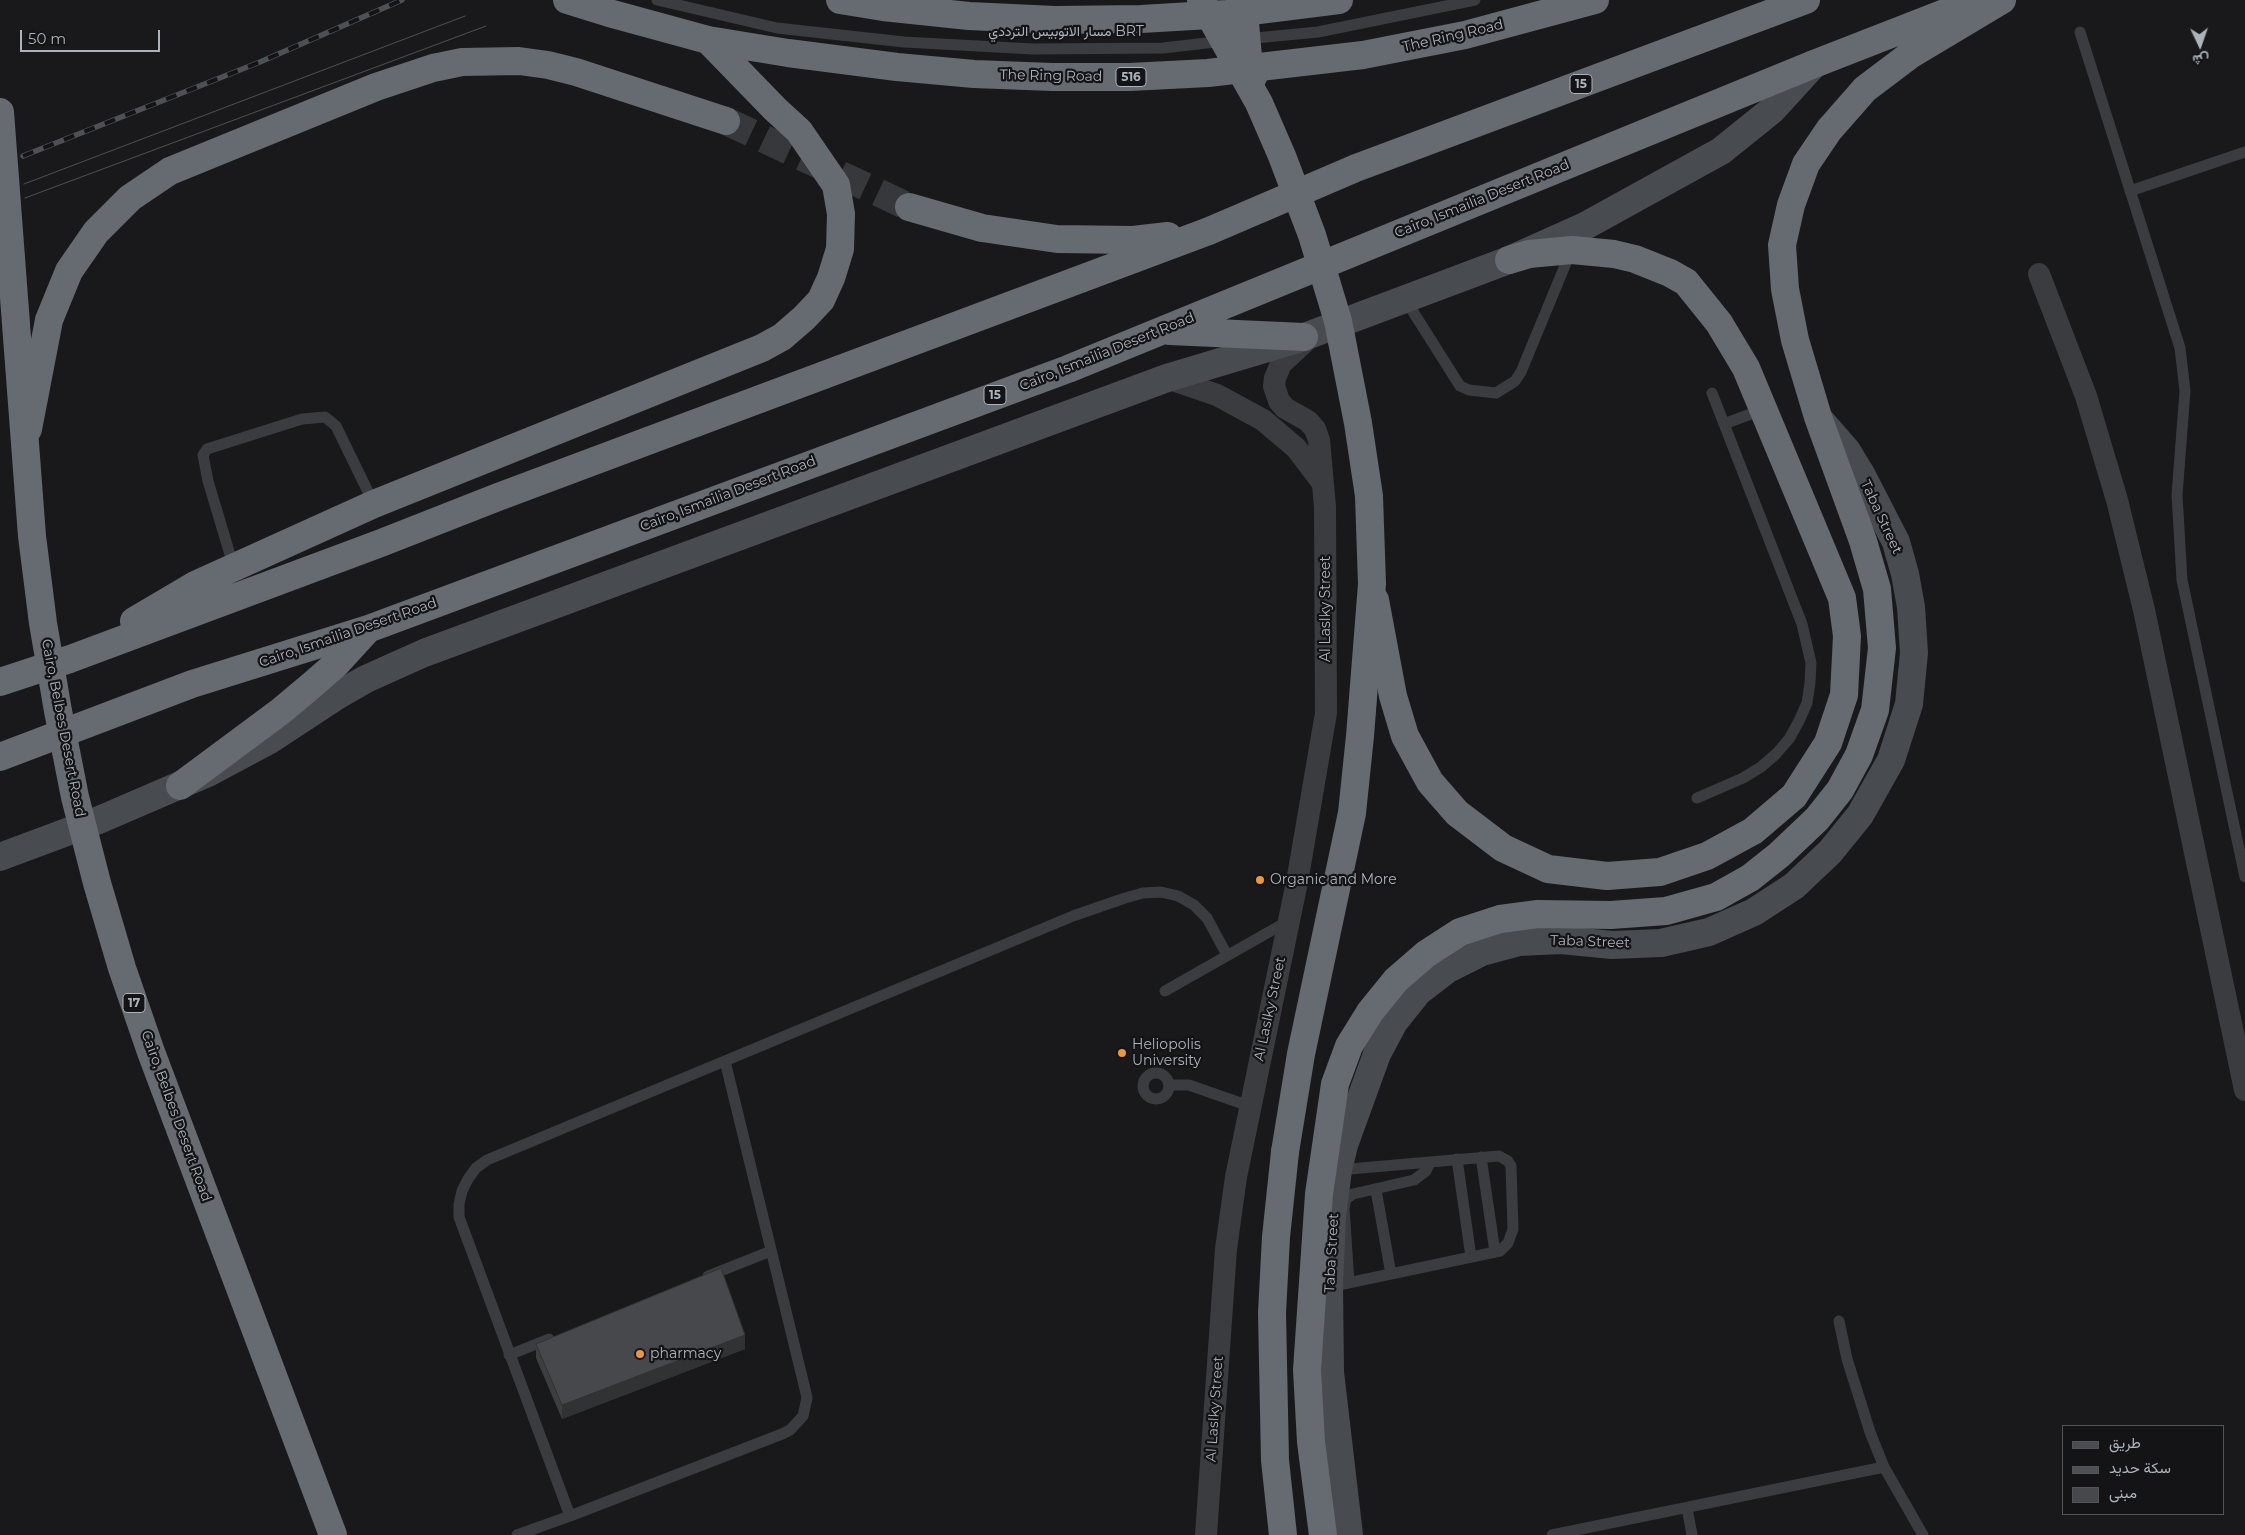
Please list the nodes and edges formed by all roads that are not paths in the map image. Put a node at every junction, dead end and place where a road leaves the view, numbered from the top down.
1 (567, 0) edge
2 (657, 0) edge
3 (840, 0) edge
4 (1201, 0) edge
5 (1243, 0) edge
6 (1339, 0) edge
7 (1475, 0) edge
8 (1595, 0) edge
9 (1806, 0) edge
10 (1978, 0) edge
11 (2002, 0) edge
12 (2080, 32) dead end
13 (708, 40) junction
14 (1814, 64) junction
15 (1259, 103) junction
16 (0, 112) edge
17 (726, 121) tunnel mouth
18 (2245, 152) edge
19 (2130, 191) junction
20 (909, 207) tunnel mouth
21 (1209, 231) junction
22 (1572, 250) junction
23 (1509, 260) junction
24 (2039, 274) dead end
25 (1405, 299) junction
26 (1164, 330) junction
27 (1310, 335) junction
28 (1167, 378) junction
29 (1712, 393) dead end
30 (1764, 409) junction
31 (1818, 417) junction
32 (1724, 424) junction
33 (24, 448) junction
34 (1323, 483) junction
35 (374, 504) junction
36 (234, 568) junction
37 (1372, 584) junction
38 (368, 629) junction
39 (70, 659) junction
40 (0, 682) edge
41 (0, 757) edge
42 (180, 786) junction
43 (1697, 798) dead end
44 (0, 857) edge
45 (2245, 877) edge
46 (1290, 920) junction
47 (1227, 955) junction
48 (1165, 991) dead end
49 (725, 1061) junction
50 (1169, 1085) dead end
51 (2245, 1090) edge
52 (1249, 1106) junction
53 (1481, 1157) junction
54 (1457, 1159) junction
55 (1430, 1162) junction
56 (1338, 1170) junction
57 (1376, 1190) junction
58 (771, 1251) junction
59 (1495, 1252) junction
60 (1471, 1257) junction
61 (1391, 1274) junction
62 (699, 1279) edge
63 (1339, 1285) junction
64 (1838, 1321) dead end
65 (564, 1333) edge
66 (509, 1355) junction
67 (1319, 1371) junction
68 (1884, 1467) junction
69 (1687, 1508) junction
70 (570, 1516) junction
71 (333, 1535) edge
72 (517, 1535) edge
73 (1206, 1535) edge
74 (1283, 1535) edge
75 (1323, 1535) edge
76 (1349, 1535) edge
77 (1552, 1535) edge
78 (1692, 1535) edge
79 (1923, 1535) edge

1 - 13 highway, The Ring Road / 516
2 - 7 lane, مسار الاتوبيس الترددي BRT
3 - 6 highway
4 - 15 highway, bridge
5 - 15 highway, bridge
8 - 13 highway, The Ring Road / 516
9 - 21 highway, 15
10 - 14 highway, Cairo, Ismailia Desert Road / 15
11 - 31 highway
12 - 19 lane
13 - 35 highway
14 - 23 street
14 - 26 highway, Cairo, Ismailia Desert Road / 15
15 - 37 highway, bridge
16 - 33 highway, Cairo, Belbes Desert Road, bridge
17 - 33 highway, bridge
18 - 19 lane
19 - 45 lane
20 - 21 highway
21 - 39 highway, 15
22 - 23 highway
22 - 25 lane
22 - 30 highway
23 - 25 street
24 - 51 street
25 - 27 street
26 - 27 highway
26 - 38 highway, Cairo, Ismailia Desert Road / 15
27 - 28 street
27 - 34 street, Al Laslky Street
28 - 34 street
28 - 42 street
29 - 32 lane
30 - 32 lane
30 - 37 highway, bridge
31 - 56 street, Taba Street
31 - 67 highway
32 - 43 lane
33 - 71 highway, Cairo, Belbes Desert Road / 17, bridge
34 - 46 street, Al Laslky Street
35 - 36 highway
35 - 36 lane
36 - 39 highway
37 - 74 highway, bridge
38 - 41 highway, Cairo, Ismailia Desert Road / 15
38 - 42 highway
39 - 40 highway, 15
42 - 44 street
46 - 47 lane
46 - 52 street, Al Laslky Street
47 - 48 lane
47 - 49 lane
49 - 58 lane
49 - 66 lane
50 - 52 lane
52 - 73 street, Al Laslky Street
53 - 54 lane
53 - 59 lane
53 - 59 lane
54 - 55 lane
54 - 60 lane
55 - 56 lane
55 - 57 lane
56 - 63 street, Taba Street
57 - 61 lane
57 - 63 lane
58 - 62 lane
58 - 70 lane
59 - 60 lane
60 - 61 lane
61 - 63 lane
63 - 67 street, Taba Street
64 - 68 lane
65 - 66 lane
66 - 70 lane
67 - 75 highway
67 - 76 street, Taba Street
68 - 69 lane
68 - 79 lane
69 - 77 lane
69 - 78 lane
70 - 72 lane

